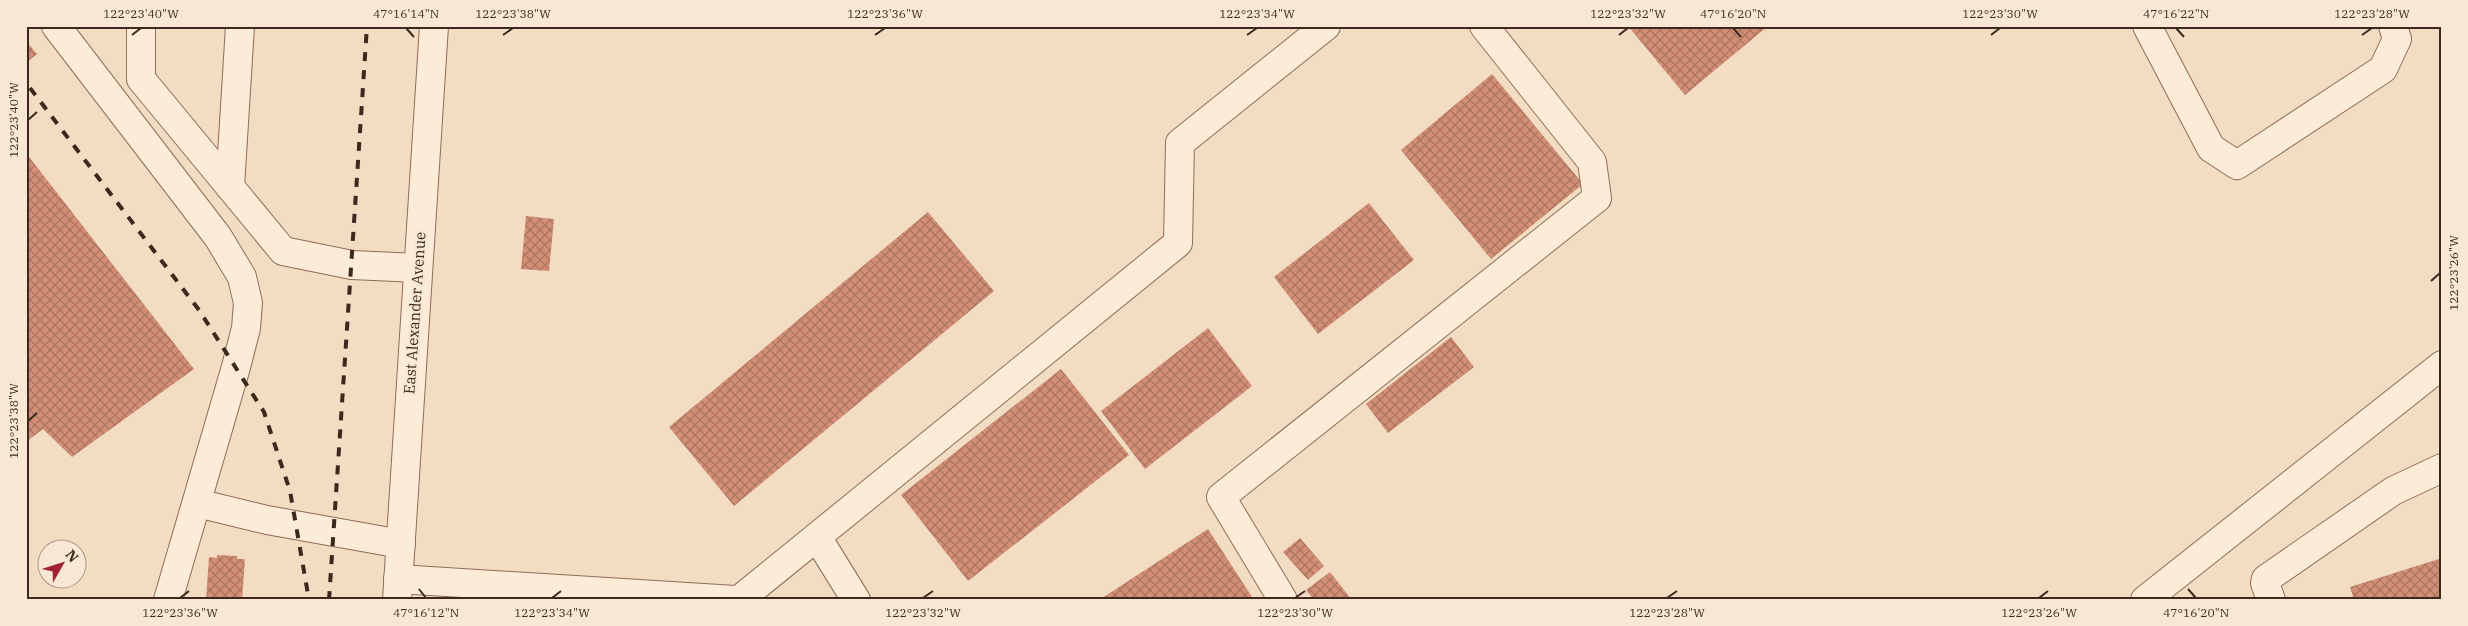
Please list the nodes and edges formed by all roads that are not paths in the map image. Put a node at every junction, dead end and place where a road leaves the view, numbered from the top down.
1 (56, 26) edge
2 (141, 26) edge
3 (240, 26) edge
4 (434, 26) edge
5 (1326, 26) edge
6 (1484, 26) edge
7 (2147, 26) edge
8 (2393, 26) edge
9 (230, 187) junction
10 (418, 268) junction
11 (2442, 365) edge
12 (2442, 468) edge
13 (196, 503) junction
14 (817, 537) junction
15 (401, 544) junction
16 (398, 590) edge
17 (168, 600) edge
18 (735, 600) edge
19 (739, 600) edge
20 (856, 600) edge
21 (1283, 600) edge
22 (2145, 600) edge
23 (2271, 600) edge

1 - 13 street
2 - 9 street
3 - 9 street
4 - 10 street, East Alexander Avenue
5 - 14 street
6 - 21 street
7 - 8 street
9 - 10 street
10 - 15 street, East Alexander Avenue
11 - 22 street
12 - 23 street
13 - 15 street
13 - 17 street
14 - 19 street
14 - 20 street
15 - 16 street, East Alexander Avenue
16 - 18 street

